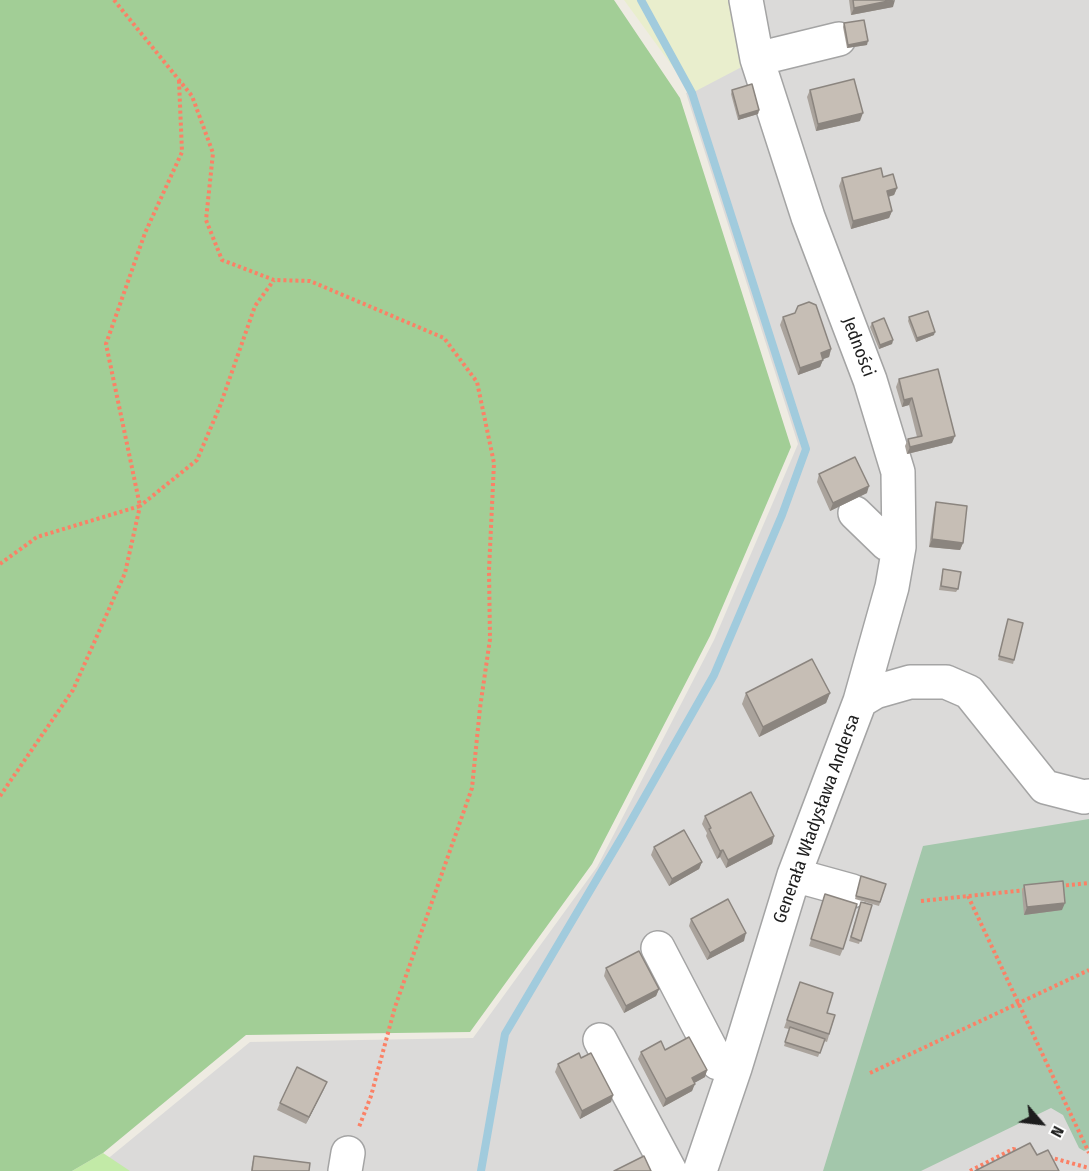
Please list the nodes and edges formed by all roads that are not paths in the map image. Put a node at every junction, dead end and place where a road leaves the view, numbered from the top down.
1 (746, 0) edge
2 (839, 39) dead end
3 (757, 59) junction
4 (855, 513) dead end
5 (899, 547) junction
6 (860, 701) junction
7 (1089, 796) edge
8 (794, 875) junction
9 (852, 891) dead end
10 (658, 948) dead end
11 (600, 1040) dead end
12 (735, 1068) junction
13 (670, 1171) edge
14 (700, 1171) edge

1 - 3 street, Jedności
2 - 3 street
3 - 5 street, Jedności
4 - 5 street
5 - 6 street, Jedności
6 - 7 street, Generała Władysława Andersa
6 - 8 street, Generała Władysława Andersa
8 - 9 street
8 - 12 street, Generała Władysława Andersa
10 - 12 street
11 - 13 street
12 - 14 street, Generała Władysława Andersa

